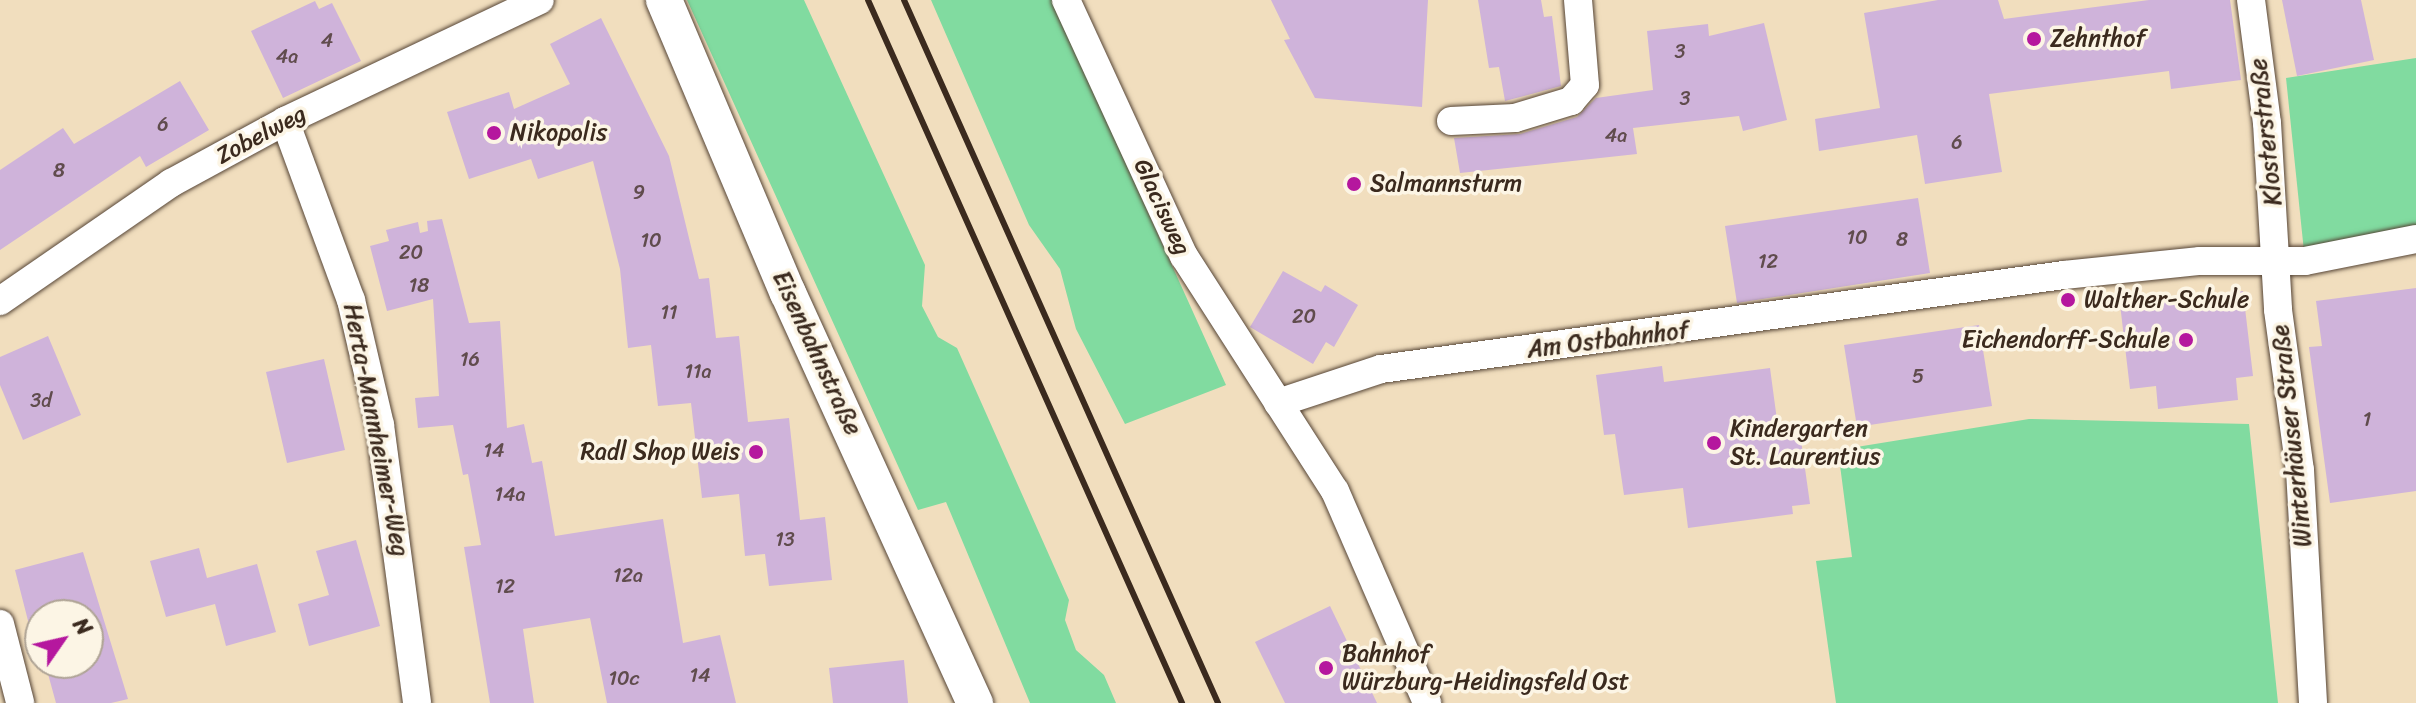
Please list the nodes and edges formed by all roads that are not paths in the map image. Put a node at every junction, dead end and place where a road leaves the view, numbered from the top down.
1 (540, 0) edge
2 (664, 0) edge
3 (1066, 0) edge
4 (1578, 0) edge
5 (2251, 0) edge
6 (285, 121) junction
7 (1451, 121) dead end
8 (2416, 239) edge
9 (2276, 264) junction
10 (0, 301) edge
11 (1278, 403) junction
12 (0, 624) edge
13 (20, 702) edge
14 (417, 703) edge
15 (975, 703) edge
16 (1427, 703) edge
17 (2313, 703) edge

1 - 6 street, Zobelweg
2 - 15 street, Eisenbahnstraße
3 - 11 street, Glacisweg
4 - 7 street
5 - 9 street, Klosterstraße
6 - 10 street, Zobelweg
6 - 14 street, Herta-Mannheimer-Weg
8 - 9 street, Am Ostbahnhof
9 - 11 street, Am Ostbahnhof
9 - 17 street, Winterhäuser Straße
11 - 16 street
12 - 13 street

